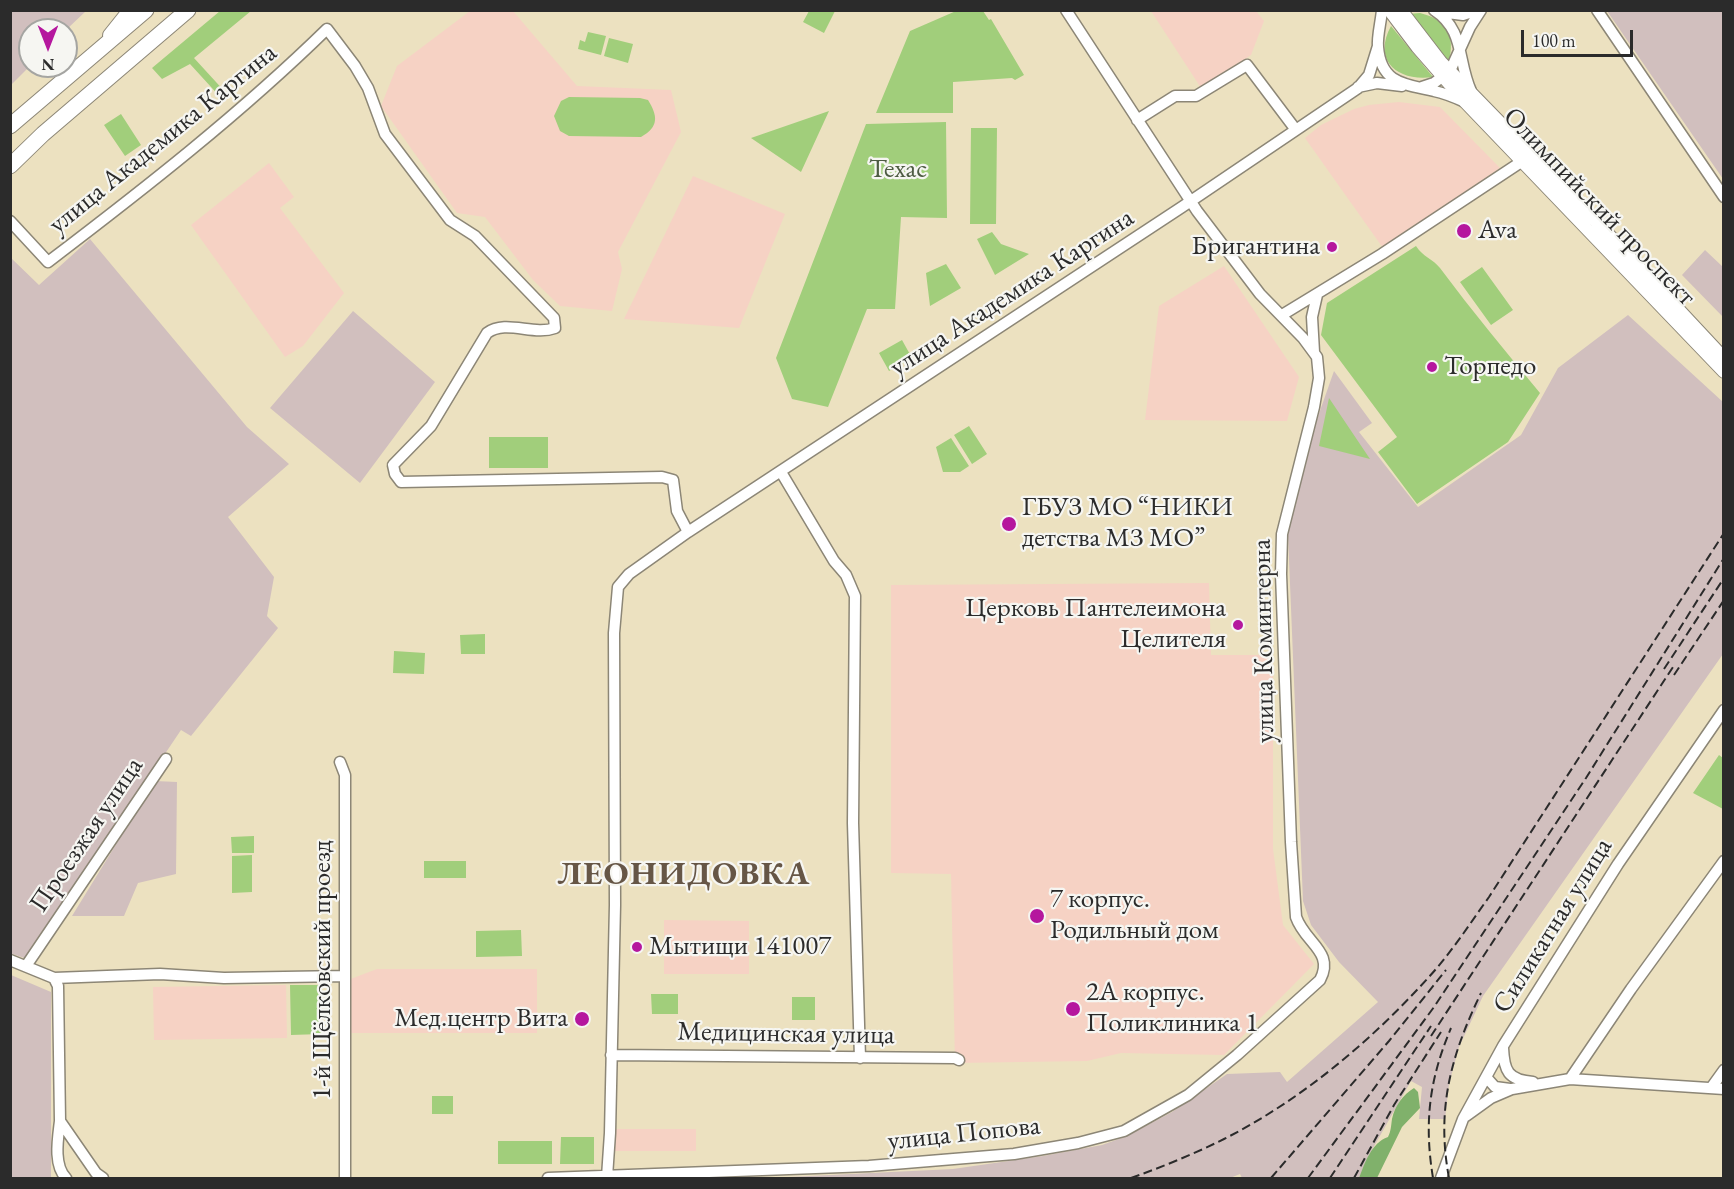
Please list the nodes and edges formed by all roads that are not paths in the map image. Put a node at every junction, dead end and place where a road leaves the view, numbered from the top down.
1 (129, 10) edge
2 (146, 10) edge
3 (188, 10) edge
4 (1066, 10) edge
5 (1435, 10) edge
6 (1479, 10) edge
7 (1597, 10) edge
8 (1393, 11) edge
9 (1378, 41) junction
10 (1459, 48) junction
11 (82, 65) junction
12 (1447, 74) junction
13 (1415, 87) junction
14 (1358, 88) junction
15 (1468, 97) junction
16 (1137, 120) junction
17 (10, 126) edge
18 (1296, 130) junction
19 (1521, 162) junction
20 (10, 166) edge
21 (1724, 197) edge
22 (1190, 202) junction
23 (10, 221) edge
24 (1317, 295) junction
25 (1282, 315) junction
26 (1315, 352) junction
27 (1724, 358) edge
28 (1724, 372) edge
29 (781, 472) junction
30 (688, 532) junction
31 (1724, 710) edge
32 (166, 759) dead end
33 (340, 762) dead end
34 (1724, 861) edge
35 (10, 960) edge
36 (26, 966) junction
37 (1325, 970) joint
38 (345, 976) junction
39 (54, 978) junction
40 (1503, 1046) junction
41 (611, 1055) junction
42 (860, 1058) junction
43 (959, 1060) dead end
44 (1724, 1070) edge
45 (1486, 1077) junction
46 (1570, 1079) junction
47 (1542, 1083) junction
48 (1711, 1088) junction
49 (1512, 1089) junction
50 (1724, 1089) edge
51 (1463, 1119) junction
52 (60, 1121) junction
53 (76, 1145) junction
54 (59, 1160) junction
55 (98, 1177) edge
56 (608, 1177) junction
57 (66, 1179) edge
58 (345, 1179) edge
59 (548, 1179) edge
60 (1441, 1179) edge

1 - 11 main road
2 - 11 highway
3 - 20 highway
4 - 16 street
5 - 6 street
5 - 10 street, Олимпийский проспект
6 - 10 street
7 - 21 street
8 - 9 street, Олимпийский проспект
8 - 12 main road, Олимпийский проспект
9 - 13 street, Олимпийский проспект
9 - 14 street
10 - 12 street
10 - 15 street, Олимпийский проспект
11 - 17 highway
12 - 13 street
12 - 15 main road, Олимпийский проспект
13 - 14 street
13 - 15 street, Олимпийский проспект
14 - 18 street, улица Академика Каргина
15 - 19 main road, Олимпийский проспект
15 - 27 main road, Олимпийский проспект
16 - 18 street
16 - 22 street
18 - 22 street, улица Академика Каргина
19 - 24 street
19 - 28 main road, Олимпийский проспект
22 - 25 street
22 - 29 street, улица Академика Каргина
23 - 30 street, улица Академика Каргина
24 - 25 street
24 - 26 street, улица Коминтерна
25 - 26 street
26 - 37 street, улица Коминтерна
29 - 30 street, улица Академика Каргина
29 - 42 street
30 - 41 street, улица Академика Каргина
31 - 40 street, Силикатная улица
32 - 36 street, Проезжая улица
33 - 38 street, 1-й Щёлковский проезд
34 - 46 street
35 - 36 street
36 - 39 street
37 - 56 street, улица Попова
38 - 39 street
38 - 58 street, 1-й Щёлковский проезд
39 - 52 street
40 - 45 street, Силикатная улица
40 - 47 street
41 - 42 street, Медицинская улица
41 - 56 street
42 - 43 street, Медицинская улица
44 - 48 street
45 - 49 street
45 - 51 street, Силикатная улица
46 - 47 street
46 - 48 street
47 - 49 street
48 - 50 street
49 - 51 street
51 - 60 street, Силикатная улица
52 - 53 street
52 - 54 street
53 - 54 street
53 - 55 street
54 - 57 street
56 - 59 street, улица Попова

